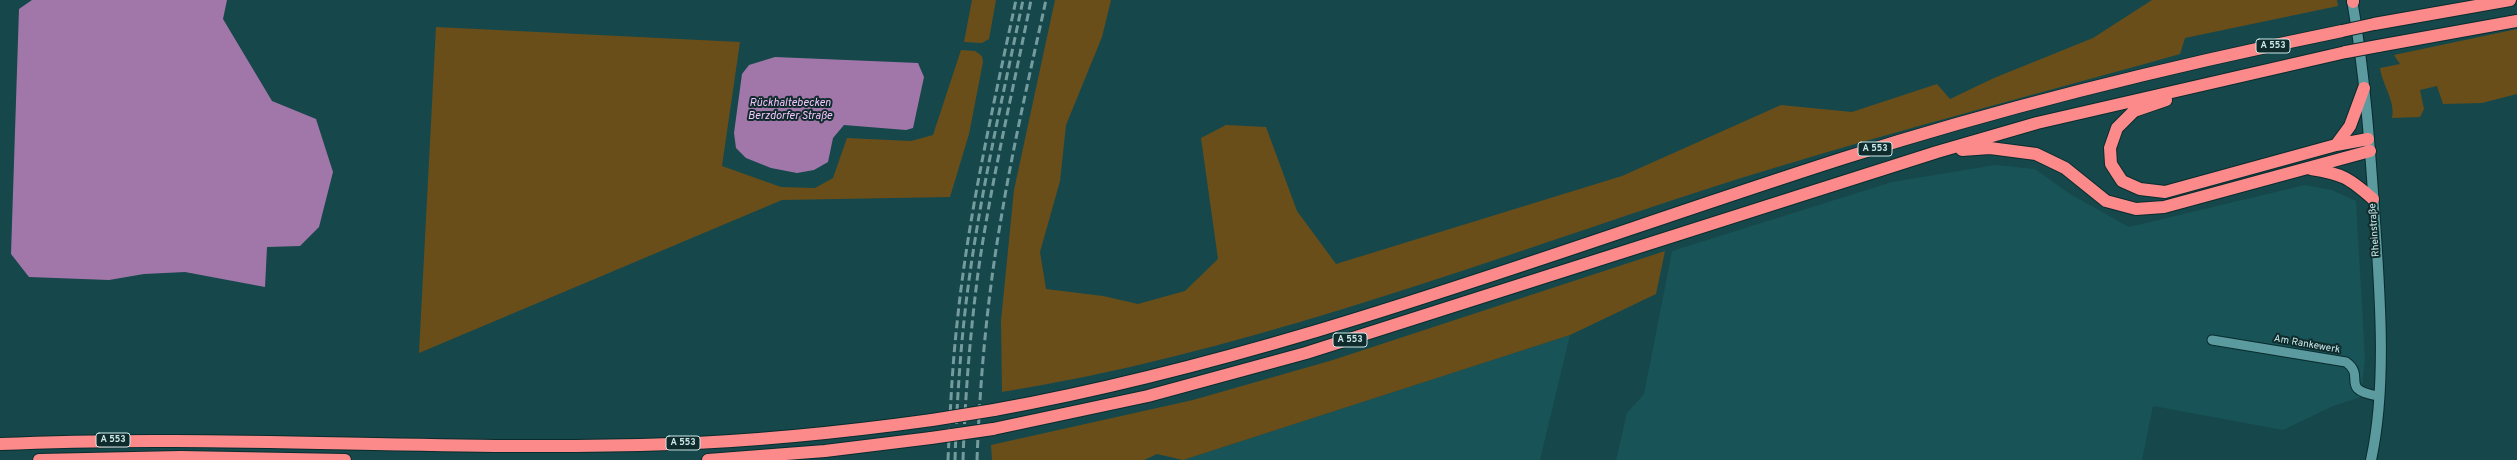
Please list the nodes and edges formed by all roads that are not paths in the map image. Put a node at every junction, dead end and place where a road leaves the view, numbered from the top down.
1 (2489, 0) edge
2 (2510, 0) edge
3 (2353, 1) edge
4 (2466, 6) junction
5 (2517, 21) edge
6 (2236, 77) junction
7 (2364, 88) junction
8 (2336, 144) junction
9 (2369, 145) junction
10 (1936, 152) junction
11 (2306, 168) junction
12 (2373, 199) junction
13 (2212, 340) dead end
14 (2378, 396) junction
15 (0, 444) edge
16 (39, 460) edge
17 (345, 460) edge
18 (708, 460) edge
19 (2371, 460) edge

1 - 4 highway
2 - 4 highway, A 553
3 - 7 main road, Rheinstraße
4 - 15 highway, A 553, bridge
5 - 6 highway, A 553, bridge
6 - 8 highway
6 - 10 highway, A 553
7 - 8 highway
7 - 9 main road, Rheinstraße
8 - 9 highway
9 - 11 highway
9 - 12 main road, Rheinstraße
10 - 11 highway
10 - 18 highway, A 553, bridge
11 - 12 highway
12 - 14 main road, Rheinstraße
13 - 14 street, Am Rankewerk
14 - 19 main road, Rheinstraße
16 - 17 highway, A 553

